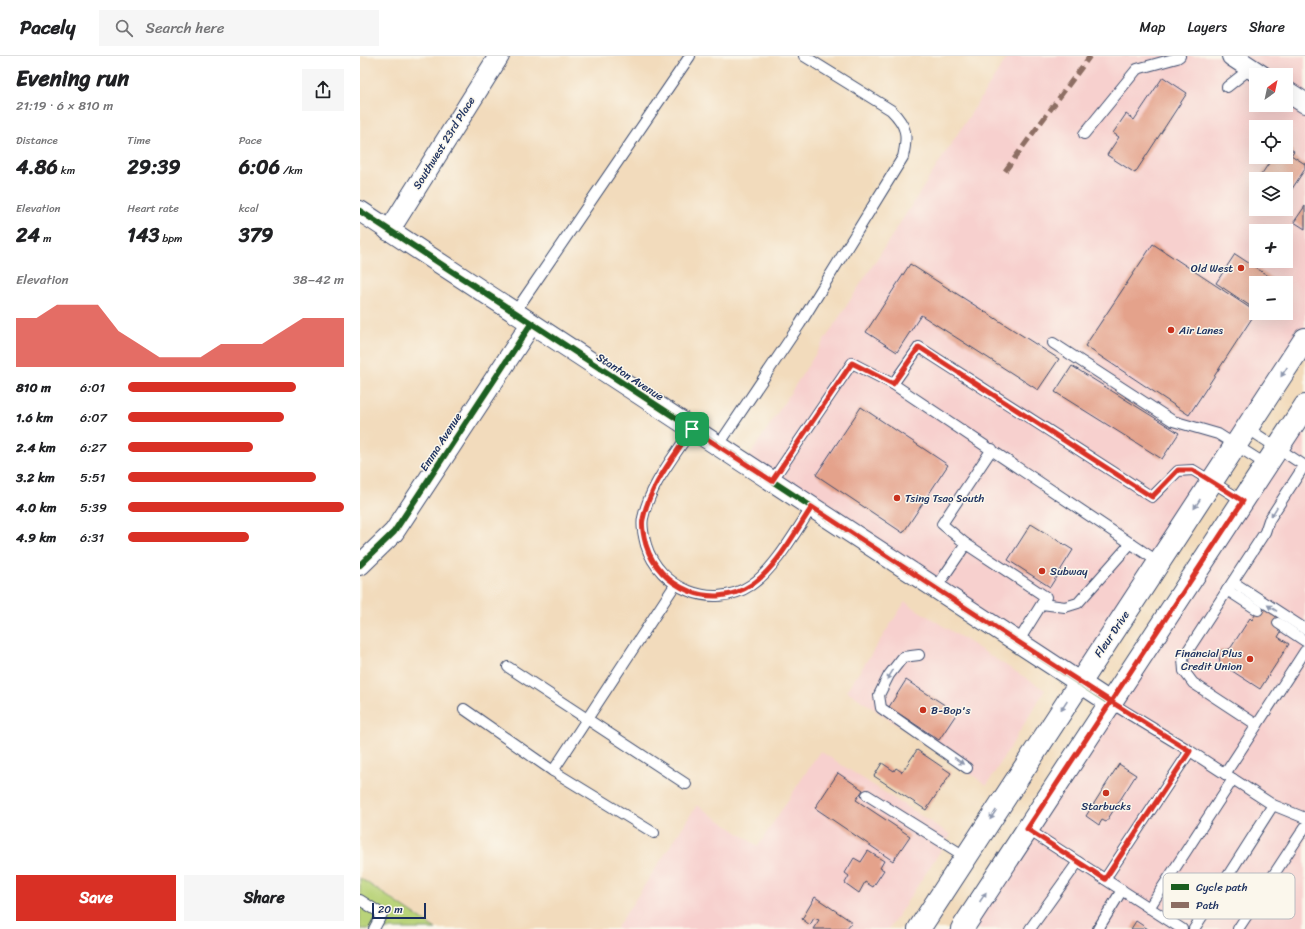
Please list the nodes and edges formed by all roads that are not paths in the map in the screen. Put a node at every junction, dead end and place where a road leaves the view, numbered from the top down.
1 (499, 56) edge
2 (690, 56) edge
3 (804, 56) edge
4 (1180, 56) edge
5 (1232, 56) edge
6 (1250, 68) edge
7 (1249, 76) edge
8 (1227, 87) dead end
9 (1293, 95) edge
10 (1304, 101) edge
11 (1084, 134) dead end
12 (360, 211) edge
13 (389, 230) junction
14 (514, 312) junction
15 (531, 324) junction
16 (1305, 339) edge
17 (1053, 343) dead end
18 (893, 384) junction
19 (1305, 406) edge
20 (692, 429) junction
21 (1241, 437) junction
22 (718, 446) junction
23 (992, 449) junction
24 (1272, 457) junction
25 (1305, 466) edge
26 (772, 481) junction
27 (1212, 482) junction
28 (1243, 501) junction
29 (812, 507) junction
30 (1132, 543) junction
31 (966, 544) junction
32 (1160, 563) junction
33 (360, 565) edge
34 (674, 585) junction
35 (1230, 586) junction
36 (936, 588) junction
37 (1042, 604) junction
38 (1258, 610) dead end
39 (1278, 623) dead end
40 (1305, 629) edge
41 (1305, 640) edge
42 (1018, 642) junction
43 (1305, 651) edge
44 (920, 655) dead end
45 (508, 668) dead end
46 (1080, 682) junction
47 (1111, 703) junction
48 (464, 709) dead end
49 (588, 720) junction
50 (1257, 725) junction
51 (1190, 751) junction
52 (967, 768) dead end
53 (553, 771) junction
54 (1229, 776) junction
55 (686, 784) dead end
56 (867, 795) dead end
57 (1272, 805) junction
58 (1305, 818) edge
59 (1305, 827) edge
60 (1027, 829) junction
61 (654, 833) dead end
62 (966, 857) junction
63 (1078, 862) junction
64 (1170, 873) edge
65 (1229, 873) edge
66 (1275, 873) edge
67 (1105, 879) junction
68 (1163, 885) edge
69 (1122, 890) junction
70 (360, 900) edge
71 (1149, 908) junction
72 (1163, 917) edge
73 (1166, 919) edge
74 (1200, 919) edge
75 (1245, 919) edge
76 (374, 929) edge
77 (919, 929) edge
78 (962, 929) edge
79 (1030, 929) edge
80 (1098, 929) edge
81 (1182, 929) edge
82 (1194, 929) edge
83 (1238, 929) edge

1 - 13 street, Southwest 23rd Place
2 - 14 lane
3 - 22 lane
4 - 11 lane
5 - 6 street
7 - 8 lane
9 - 10 street
12 - 13 street, Stanton Avenue
13 - 14 street, Stanton Avenue
14 - 15 street, Stanton Avenue
15 - 20 street, Stanton Avenue
15 - 33 street, Emma Avenue
16 -> 21 main road, Fleur Drive
17 - 21 lane
18 - 23 lane
18 - 26 lane
18 - 27 lane
19 - 24 main road
20 - 22 street, Stanton Avenue
20 - 34 lane
21 - 24 lane
21 - 24 lane
21 - 27 main road, Fleur Drive
22 - 26 street, Stanton Avenue
23 - 30 lane
23 - 31 lane
24 - 25 lane
24 - 28 main road
25 -> 35 lane
26 - 29 street, Stanton Avenue
27 - 28 lane
27 -> 32 main road, Fleur Drive
28 - 47 main road
29 - 34 lane
29 - 36 street, Stanton Avenue
30 - 32 lane
30 - 37 lane
31 - 36 lane
31 - 37 lane
32 - 46 main road, Fleur Drive
34 - 49 lane
35 - 38 lane
40 -> 35 lane
35 - 50 lane
36 - 42 street, Stanton Avenue
37 - 42 lane
39 - 41 lane
42 - 46 street, Stanton Avenue
43 - 50 lane
44 -> 52 lane
45 - 49 lane
46 - 47 street, Stanton Avenue
46 -> 62 main road, Fleur Drive
47 - 51 lane
47 - 60 main road
48 - 53 lane
49 - 53 lane
49 - 55 lane
50 - 54 lane
51 - 54 lane
51 - 67 lane
53 - 61 lane
54 - 57 lane
54 - 64 lane
56 - 62 lane
57 - 58 lane
57 - 65 lane
59 - 66 lane
60 - 63 lane
78 -> 60 main road
62 - 77 main road, Fleur Drive
63 - 67 lane
63 - 79 lane
67 - 69 lane
68 - 71 lane
69 - 71 lane
69 - 80 lane
70 - 76 lane
71 - 72 lane
73 - 81 lane
74 - 82 lane
75 - 83 lane

